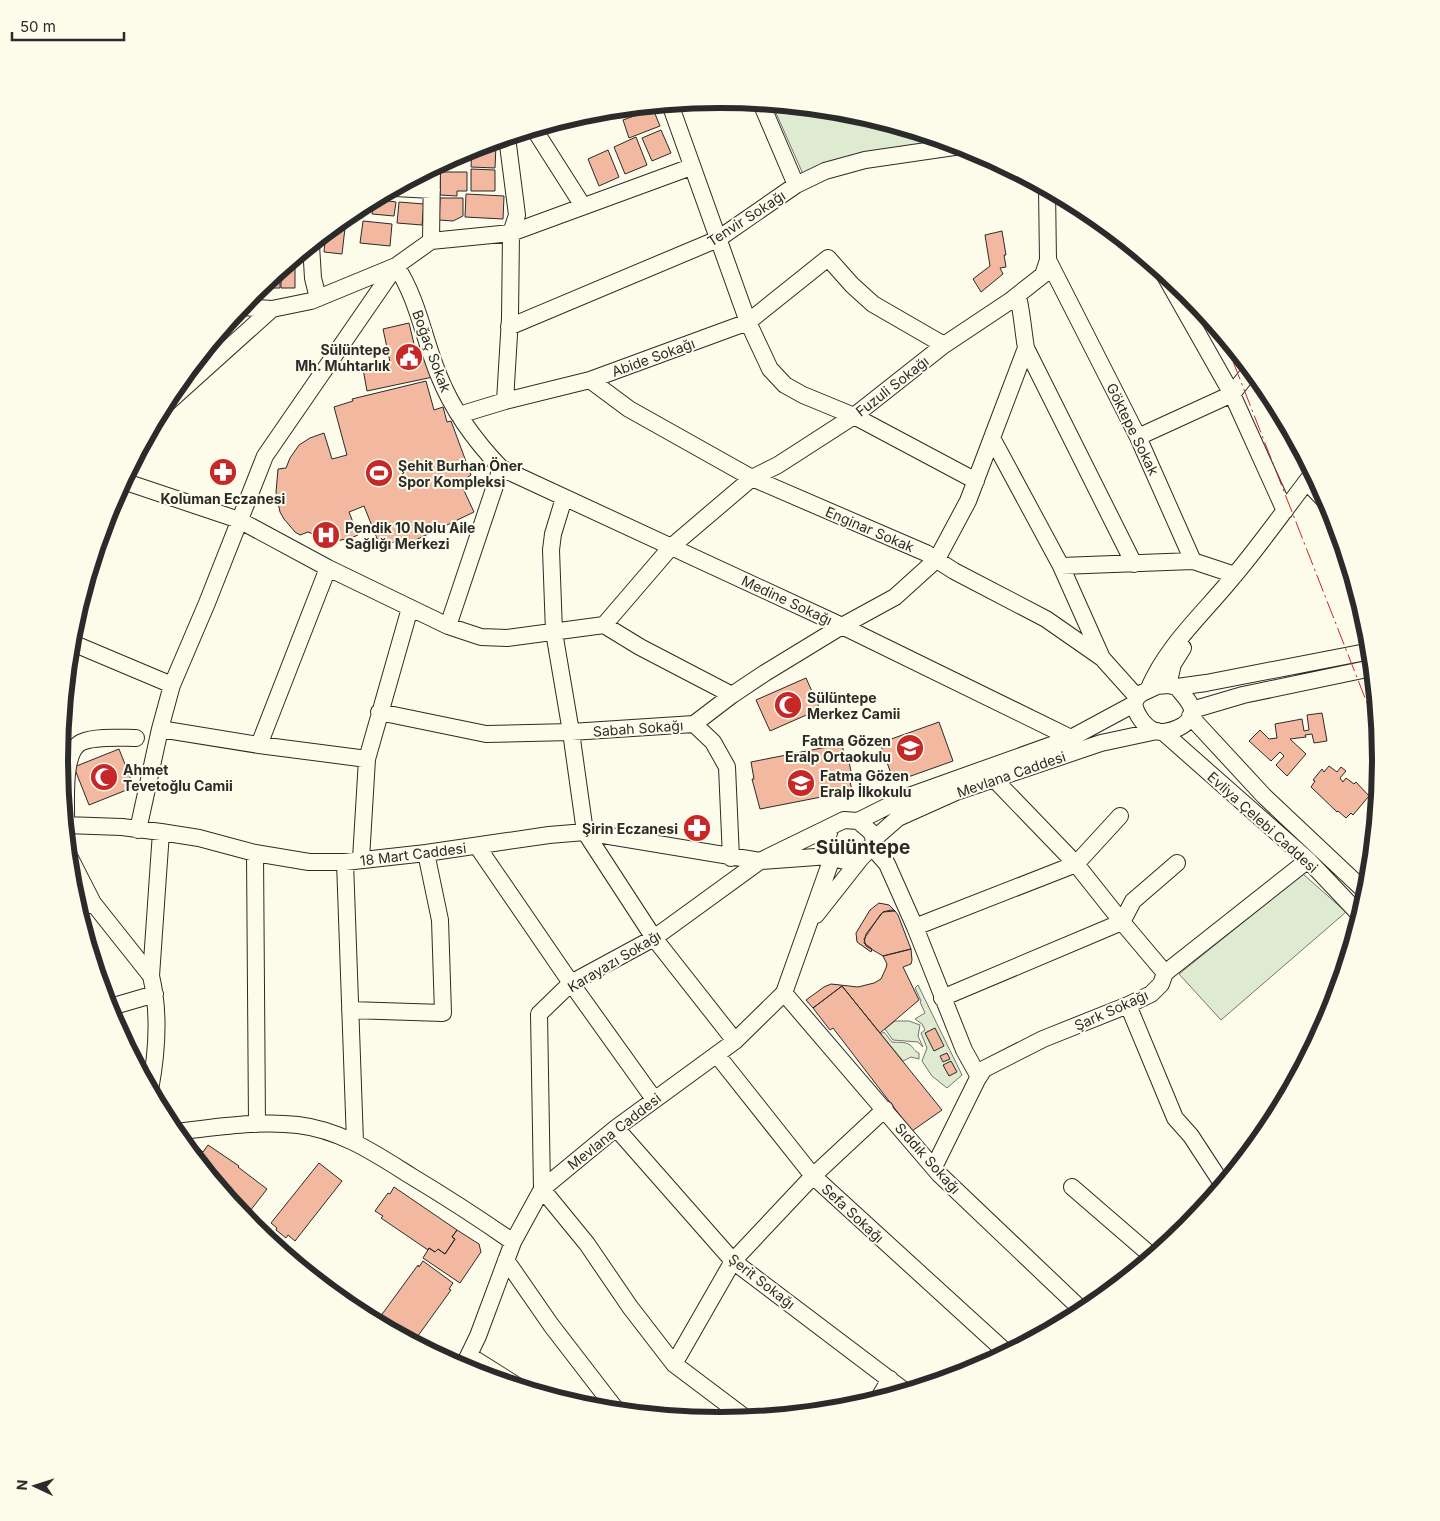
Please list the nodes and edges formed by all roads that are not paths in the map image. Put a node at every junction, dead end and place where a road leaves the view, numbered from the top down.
1 (764, 109) edge
2 (672, 110) edge
3 (537, 134) edge
4 (509, 143) edge
5 (944, 148) edge
6 (691, 166) junction
7 (432, 175) edge
8 (796, 185) junction
9 (406, 189) edge
10 (432, 190) junction
11 (1046, 195) edge
12 (583, 206) junction
13 (511, 233) junction
14 (718, 239) junction
15 (431, 241) junction
16 (311, 253) edge
17 (1048, 260) junction
18 (396, 266) junction
19 (1018, 296) junction
20 (318, 298) junction
21 (1184, 302) edge
22 (251, 308) edge
23 (272, 309) junction
24 (748, 322) junction
25 (509, 328) junction
26 (944, 345) junction
27 (1026, 348) junction
28 (1247, 375) edge
29 (590, 380) junction
30 (184, 388) edge
31 (1232, 394) junction
32 (505, 401) junction
33 (458, 415) junction
34 (854, 416) junction
35 (1138, 437) junction
36 (992, 438) junction
37 (501, 468) junction
38 (752, 478) junction
39 (1309, 480) edge
40 (976, 481) junction
41 (130, 483) edge
42 (564, 498) junction
43 (1285, 511) junction
44 (239, 520) junction
45 (671, 547) junction
46 (937, 559) junction
47 (1192, 561) junction
48 (1134, 564) junction
49 (1061, 566) junction
50 (328, 568) junction
51 (1235, 575) junction
52 (410, 608) junction
53 (1201, 615) junction
54 (448, 626) junction
55 (604, 626) junction
56 (842, 626) junction
57 (554, 632) junction
58 (78, 645) edge
59 (1363, 652) edge
60 (1102, 658) junction
61 (1366, 669) edge
62 (172, 686) junction
63 (1173, 686) junction
64 (732, 694) junction
65 (1140, 697) junction
66 (379, 712) junction
67 (1191, 713) junction
68 (694, 724) junction
69 (160, 729) junction
70 (571, 732) junction
71 (1160, 732) junction
72 (136, 738) dead end
73 (1072, 738) junction
74 (259, 745) junction
75 (367, 759) junction
76 (68, 775) edge
77 (995, 780) junction
78 (1120, 816) dead end
79 (858, 821) junction
80 (71, 825) edge
81 (831, 827) junction
82 (138, 830) junction
83 (161, 832) junction
84 (585, 832) junction
85 (477, 846) junction
86 (869, 849) junction
87 (255, 853) junction
88 (426, 854) junction
89 (831, 857) junction
90 (731, 858) junction
91 (353, 860) junction
92 (1308, 860) junction
93 (760, 862) junction
94 (1177, 863) dead end
95 (1076, 864) junction
96 (77, 872) edge
97 (1360, 887) edge
98 (93, 903) junction
99 (84, 906) edge
100 (1355, 909) edge
101 (1122, 922) junction
102 (807, 926) junction
103 (915, 927) junction
104 (654, 938) junction
105 (1165, 973) junction
106 (150, 976) junction
107 (571, 983) junction
108 (784, 992) junction
109 (155, 994) junction
110 (942, 998) junction
111 (1128, 1005) junction
112 (115, 1006) edge
113 (350, 1010) junction
114 (735, 1041) junction
115 (717, 1055) junction
116 (150, 1077) edge
117 (979, 1077) junction
118 (654, 1099) junction
119 (885, 1109) junction
120 (257, 1124) junction
121 (616, 1128) junction
122 (183, 1131) edge
123 (355, 1142) junction
124 (934, 1167) junction
125 (813, 1176) junction
126 (1220, 1180) edge
127 (1072, 1187) dead end
128 (542, 1189) junction
129 (513, 1242) junction
130 (1148, 1253) edge
131 (506, 1260) junction
132 (733, 1261) junction
133 (1078, 1306) edge
134 (1002, 1349) edge
135 (466, 1362) edge
136 (674, 1364) junction
137 (890, 1379) junction
138 (900, 1387) edge
139 (881, 1393) edge
140 (611, 1403) edge
141 (738, 1413) edge

1 - 8 street
2 - 6 street
3 - 12 street
4 - 13 street
5 - 8 street, Tenvir Sokağı
6 - 12 street
6 - 14 street
7 - 10 street
8 - 14 street, Tenvir Sokağı
9 - 10 street
10 - 15 street
11 - 17 street
12 - 13 street
13 - 15 street
13 - 25 street
14 - 24 street
14 - 25 street, Tenvir Sokağı
15 - 18 street
16 - 20 street
17 - 19 street, Fuzuli Sokağı
17 - 35 street, Göktepe Sokak
18 - 20 street
18 - 33 street, Boğaç Sokak
18 - 44 street
19 - 26 street, Fuzuli Sokağı
19 - 27 street
20 - 23 street
21 - 31 street
22 - 23 street
23 - 30 street
24 - 26 street, Abide Sokağı
24 - 29 street, Abide Sokağı
24 - 34 street
25 - 32 street
26 - 34 street, Fuzuli Sokağı
27 - 36 street
27 - 48 street
28 - 31 street
29 - 32 street, Abide Sokağı
29 - 38 street, Enginar Sokak
31 - 35 street
31 - 43 street
32 - 33 street, Abide Sokağı
33 - 37 street, Boğaç Sokak
34 - 38 street, Fuzuli Sokağı
34 - 40 street
35 - 47 street, Göktepe Sokak
36 - 40 street
36 - 49 street
37 - 42 street, Medine Sokağı
37 - 54 street
38 - 45 street, Fuzuli Sokağı
38 - 46 street, Enginar Sokak
39 - 43 street
40 - 46 street
41 - 44 street
42 - 45 street, Medine Sokağı
42 - 57 street
43 - 51 street
44 - 50 street
44 - 62 street
45 - 55 street, Fuzuli Sokağı
45 - 56 street, Medine Sokağı
46 - 56 street, Sabah Sokağı
46 - 60 street, Enginar Sokak
47 - 48 street
47 - 51 street
48 - 49 street
49 - 60 street
50 - 52 street
50 - 74 street
51 - 53 street
52 - 54 street
52 - 66 street
53 - 63 street
53 - 65 street
54 - 57 street
55 - 57 street
55 - 64 street
56 - 64 street, Sabah Sokağı
56 - 73 street, Medine Sokağı
57 - 70 street
58 - 62 street
59 - 63 street
60 - 65 street, Enginar Sokak
61 - 67 street
62 - 69 street
63 - 65 street
63 - 67 street
64 - 68 street, Sabah Sokağı
65 - 71 street
65 - 73 street, Mevlana Caddesi
66 - 70 street, Sabah Sokağı
66 - 75 street
67 - 71 street
67 - 97 street, Evliya Çelebi Caddesi
68 - 70 street, Sabah Sokağı
68 - 90 street
69 - 74 street
69 - 82 street
70 - 84 street
71 - 77 street, Mevlana Caddesi
71 - 92 street, Evliya Çelebi Caddesi
72 - 76 street
73 - 79 street, Mevlana Caddesi
74 - 75 street
75 - 91 street
77 - 86 street, Mevlana Caddesi
77 - 95 street
78 - 95 street
79 - 81 street
79 - 86 street
80 - 82 street, 18 Mart Caddesi
81 - 89 street
81 - 93 street, Karayazı Sokağı
82 - 83 street, 18 Mart Caddesi
83 - 87 street, 18 Mart Caddesi
83 - 106 street
84 - 85 street, 18 Mart Caddesi
84 - 90 street, 18 Mart Caddesi
84 - 104 street
85 - 88 street, 18 Mart Caddesi
85 - 107 street
86 - 89 street
86 - 102 street, Mevlana Caddesi
86 - 103 street
87 - 91 street, 18 Mart Caddesi
87 - 120 street
88 - 91 street, 18 Mart Caddesi
88 - 113 street
89 - 93 street, 18 Mart Caddesi
89 - 102 street, Mevlana Caddesi
90 - 93 street, 18 Mart Caddesi
91 - 113 street
92 - 100 street, Evliya Çelebi Caddesi
92 - 105 street, Şark Sokağı
93 - 104 street, Karayazı Sokağı
94 - 101 street
95 - 101 street
95 - 103 street
96 - 98 street
98 - 99 street
98 - 106 street
101 - 105 street
101 - 110 street
102 - 108 street, Mevlana Caddesi
103 - 110 street
104 - 107 street, Karayazı Sokağı
104 - 114 street
105 - 111 street, Şark Sokağı
106 - 109 street
107 - 118 street
107 - 128 street, Karayazı Sokağı
108 - 114 street, Mevlana Caddesi
108 - 119 street, Sıddık Sokağı
109 - 112 street
109 - 116 street
110 - 117 street
111 - 117 street, Şark Sokağı
111 - 126 street
113 - 123 street
114 - 115 street, Mevlana Caddesi
115 - 118 street, Mevlana Caddesi
115 - 125 street, Sefa Sokağı
117 - 124 street, Şark Sokağı
118 - 121 street, Mevlana Caddesi
119 - 124 street, Sıddık Sokağı
119 - 125 street
120 - 122 street
120 - 123 street
121 - 128 street, Mevlana Caddesi
121 - 132 street, Şerit Sokağı
123 - 129 street
124 - 133 street, Sıddık Sokağı
125 - 132 street
125 - 134 street, Sefa Sokağı
127 - 130 street
128 - 129 street, Mevlana Caddesi
128 - 136 street
129 - 131 street, Mevlana Caddesi
131 - 135 street, Mevlana Caddesi
131 - 140 street
132 - 136 street
132 - 137 street, Şerit Sokağı
136 - 141 street
137 - 138 street, Şerit Sokağı
137 - 139 street

